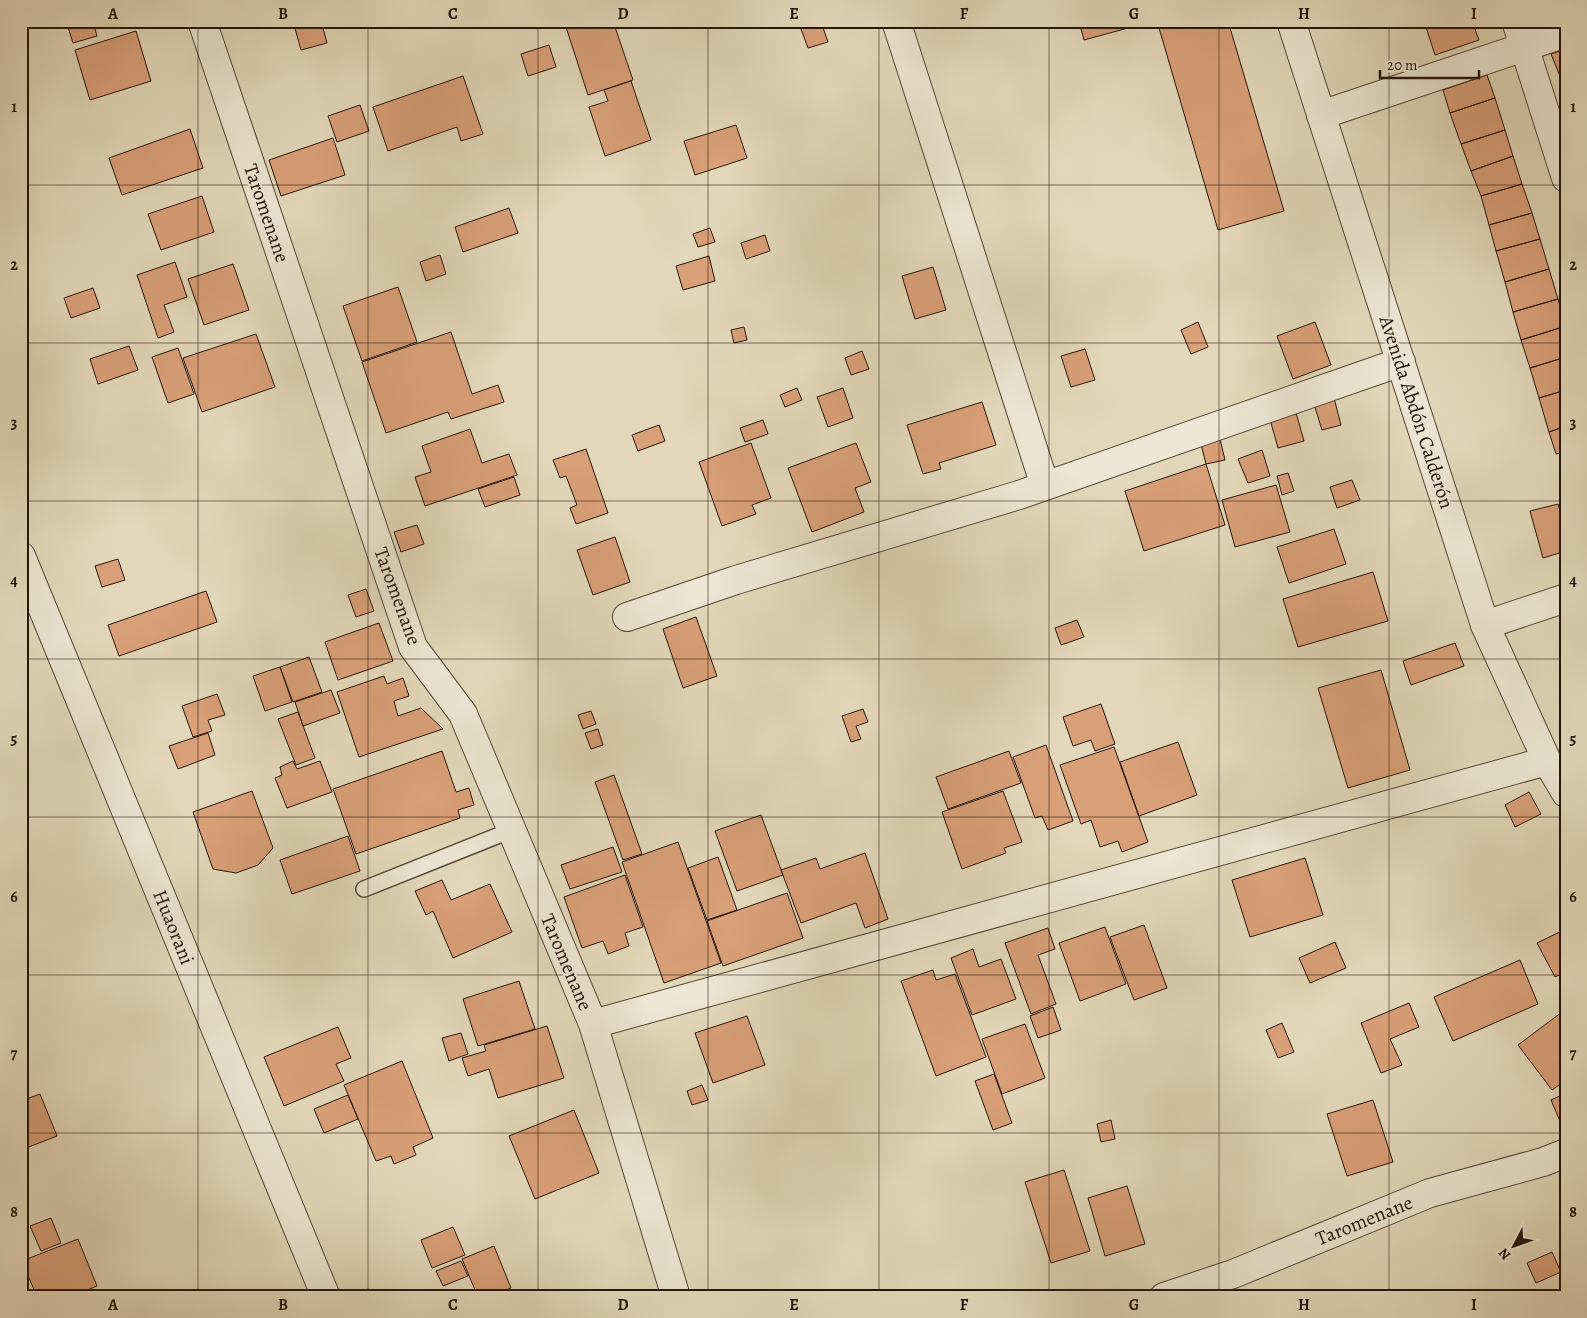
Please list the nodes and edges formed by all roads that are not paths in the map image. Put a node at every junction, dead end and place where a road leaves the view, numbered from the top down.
1 (202, 21) edge
2 (896, 21) edge
3 (1291, 21) edge
4 (1516, 21) edge
5 (1566, 33) edge
6 (1524, 47) junction
7 (1322, 116) junction
8 (1566, 178) edge
9 (1401, 362) junction
10 (1046, 486) junction
11 (21, 556) edge
12 (1566, 598) edge
13 (627, 617) dead end
14 (1485, 625) junction
15 (1547, 761) junction
16 (1566, 793) edge
17 (512, 830) junction
18 (364, 889) dead end
19 (593, 1024) junction
20 (1566, 1154) edge
21 (326, 1297) edge
22 (676, 1297) edge
23 (1164, 1297) edge

1 - 17 street, Taromenane
2 - 10 street
3 - 7 street, Avenida Abdón Calderón
4 - 6 street
5 - 6 street
6 - 7 street
6 - 8 street
7 - 9 street, Avenida Abdón Calderón
9 - 10 street
9 - 14 street, Avenida Abdón Calderón
10 - 13 street
11 - 21 street, Huaorani
12 - 14 street
14 - 15 street, Avenida Abdón Calderón
15 - 16 street, Avenida Abdón Calderón
15 - 19 street
17 - 18 lane
17 - 19 street, Taromenane
19 - 22 street, Taromenane
20 - 23 street, Taromenane

